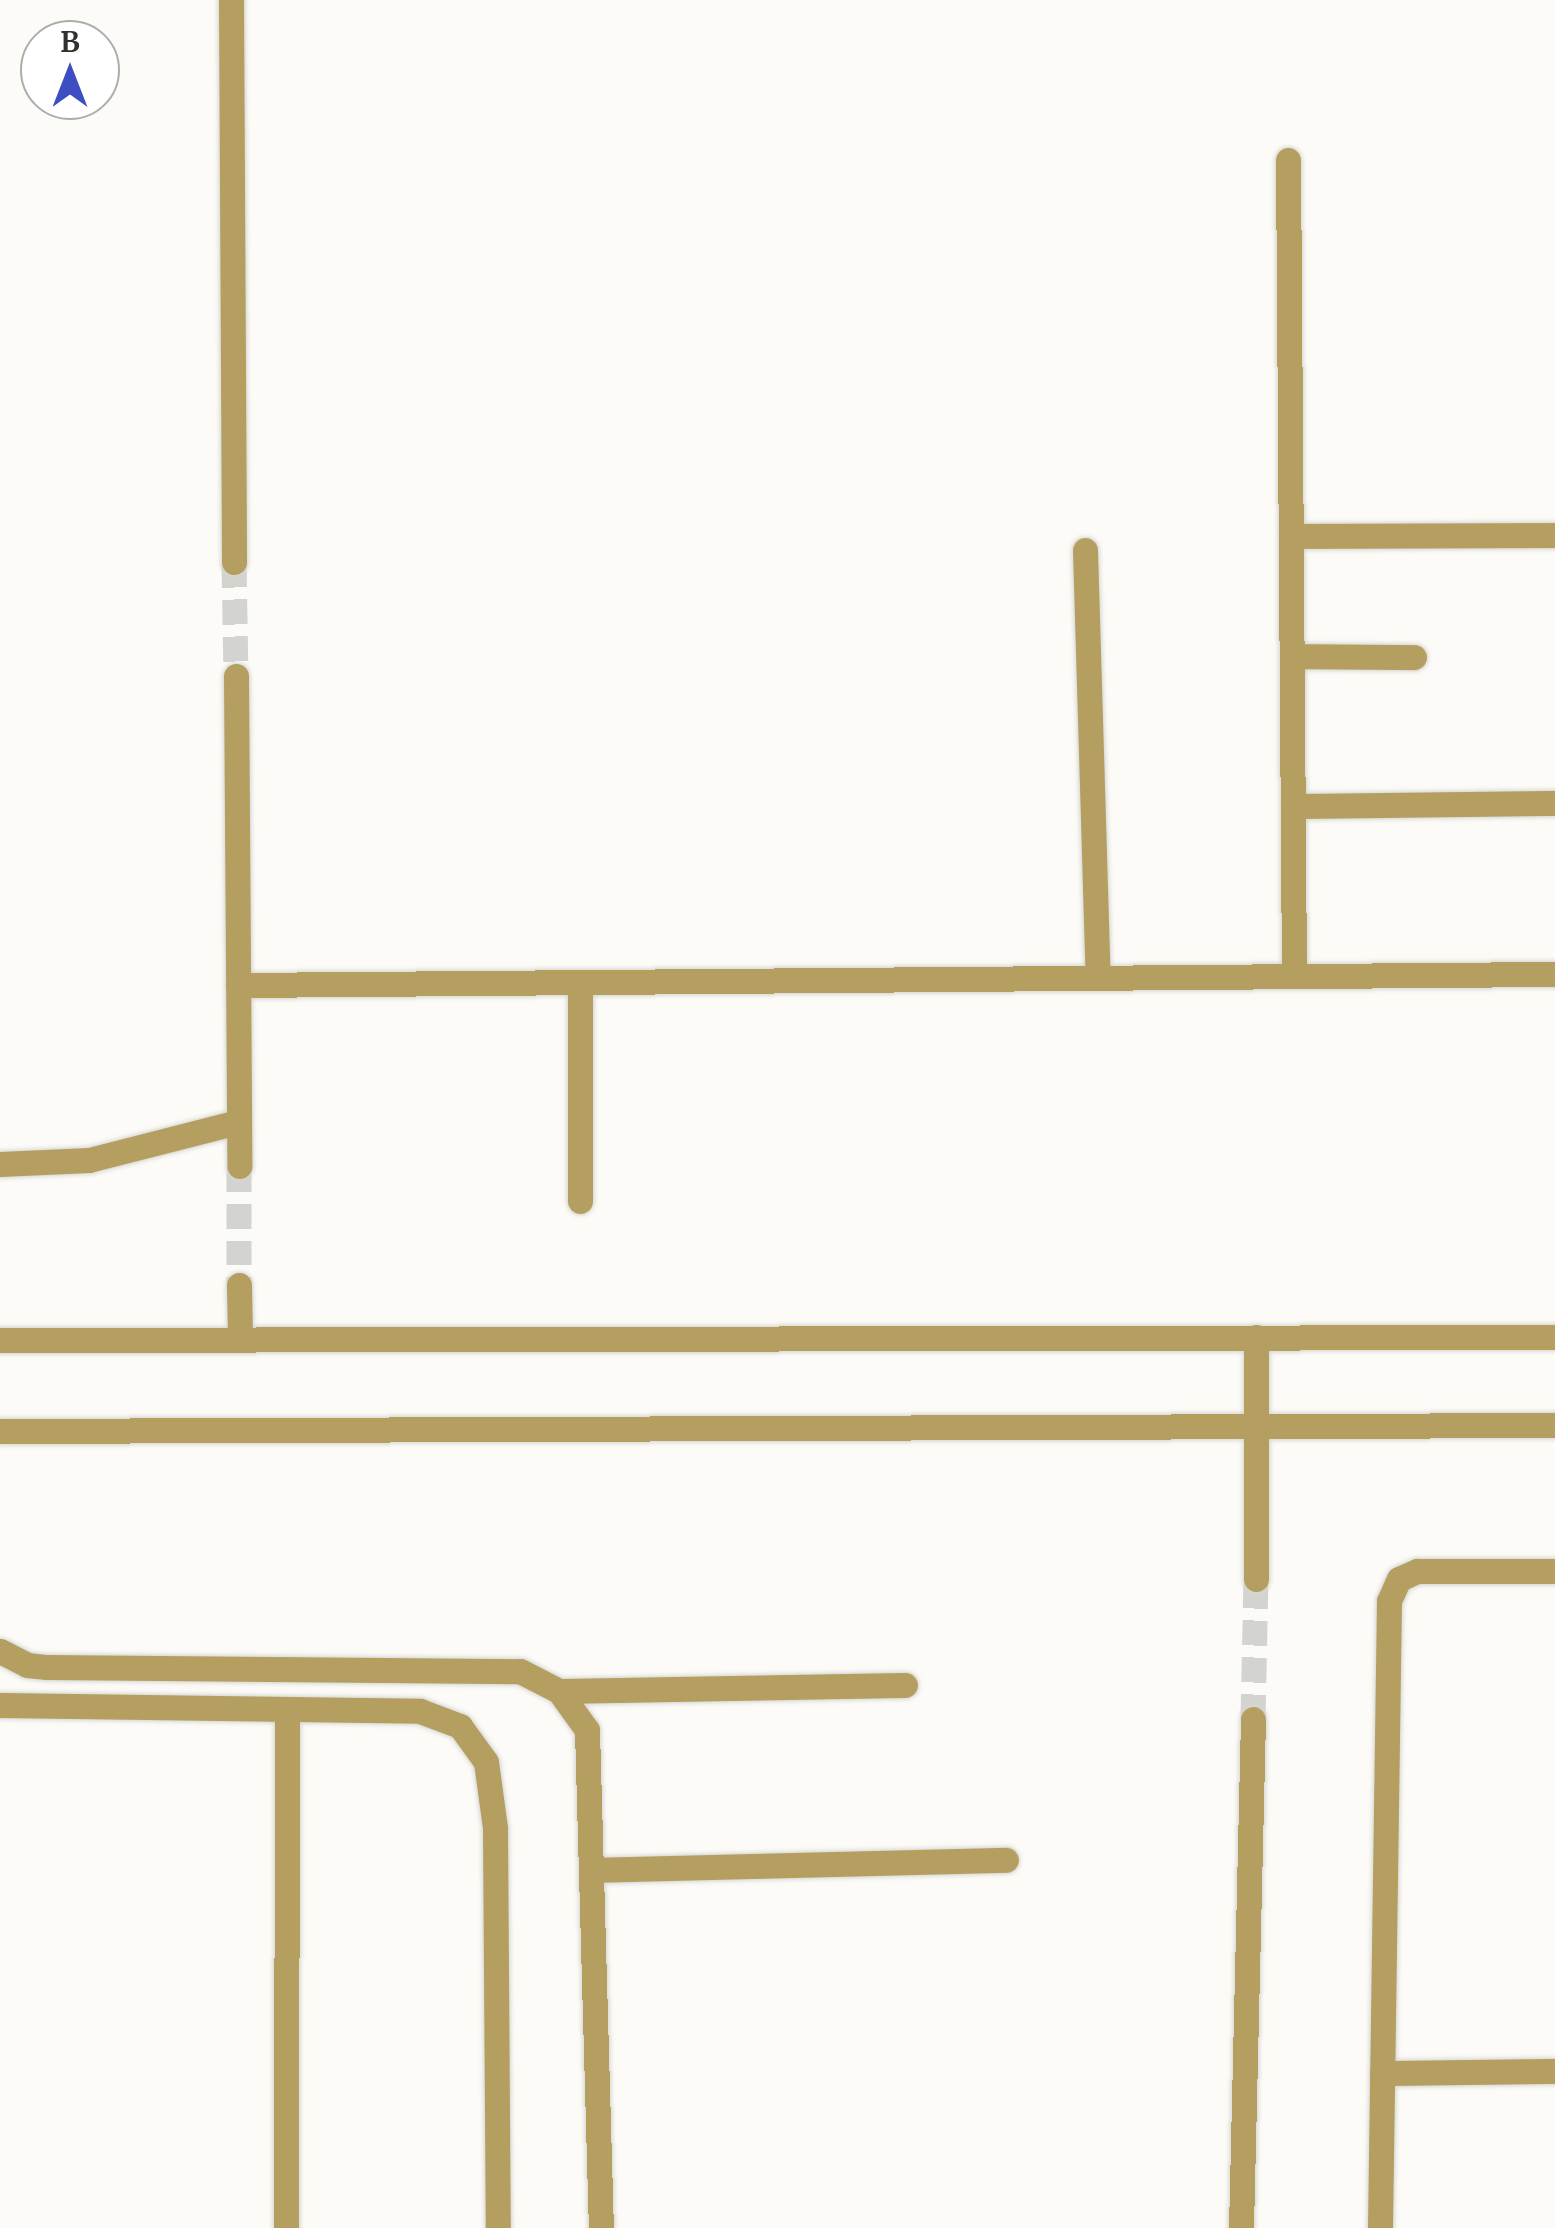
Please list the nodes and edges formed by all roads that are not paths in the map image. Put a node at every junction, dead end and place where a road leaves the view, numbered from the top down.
1 (232, 0) edge
2 (1288, 160) dead end
3 (1555, 535) edge
4 (1291, 536) junction
5 (1086, 550) dead end
6 (234, 562) tunnel mouth
7 (1292, 656) junction
8 (1414, 657) dead end
9 (236, 676) tunnel mouth
10 (1555, 804) edge
11 (1293, 806) junction
12 (1555, 974) edge
13 (1294, 976) junction
14 (1098, 978) junction
15 (580, 982) junction
16 (238, 985) junction
17 (238, 1122) junction
18 (0, 1164) edge
19 (239, 1166) tunnel mouth
20 (580, 1201) dead end
21 (239, 1285) tunnel mouth
22 (1555, 1337) edge
23 (1256, 1338) junction
24 (240, 1339) junction
25 (0, 1340) edge
26 (1256, 1425) junction
27 (1555, 1425) edge
28 (0, 1431) edge
29 (1555, 1571) edge
30 (1256, 1579) tunnel mouth
31 (0, 1651) edge
32 (906, 1685) dead end
33 (560, 1691) junction
34 (0, 1705) edge
35 (287, 1709) junction
36 (1253, 1719) tunnel mouth
37 (1006, 1860) dead end
38 (591, 1870) junction
39 (1555, 2071) edge
40 (1382, 2072) junction
41 (286, 2228) edge
42 (498, 2228) edge
43 (602, 2228) edge
44 (1241, 2228) edge
45 (1380, 2228) edge

1 - 6 street
2 - 4 street
3 - 4 street
4 - 7 street
5 - 14 street
7 - 8 street
7 - 11 street
9 - 16 street
10 - 11 street
11 - 13 street
12 - 13 street
13 - 14 street
14 - 15 street
15 - 16 street
15 - 20 street
16 - 17 street
17 - 18 street
17 - 19 street
21 - 24 street
22 - 23 street
23 - 24 street
23 - 26 street
24 - 25 street
26 - 27 street
26 - 28 street
26 - 30 street
29 - 40 street
31 - 33 street
32 - 33 street
33 - 38 street
34 - 35 street
35 - 41 street
35 - 42 street
36 - 44 street
37 - 38 street
38 - 43 street
39 - 40 street
40 - 45 street

